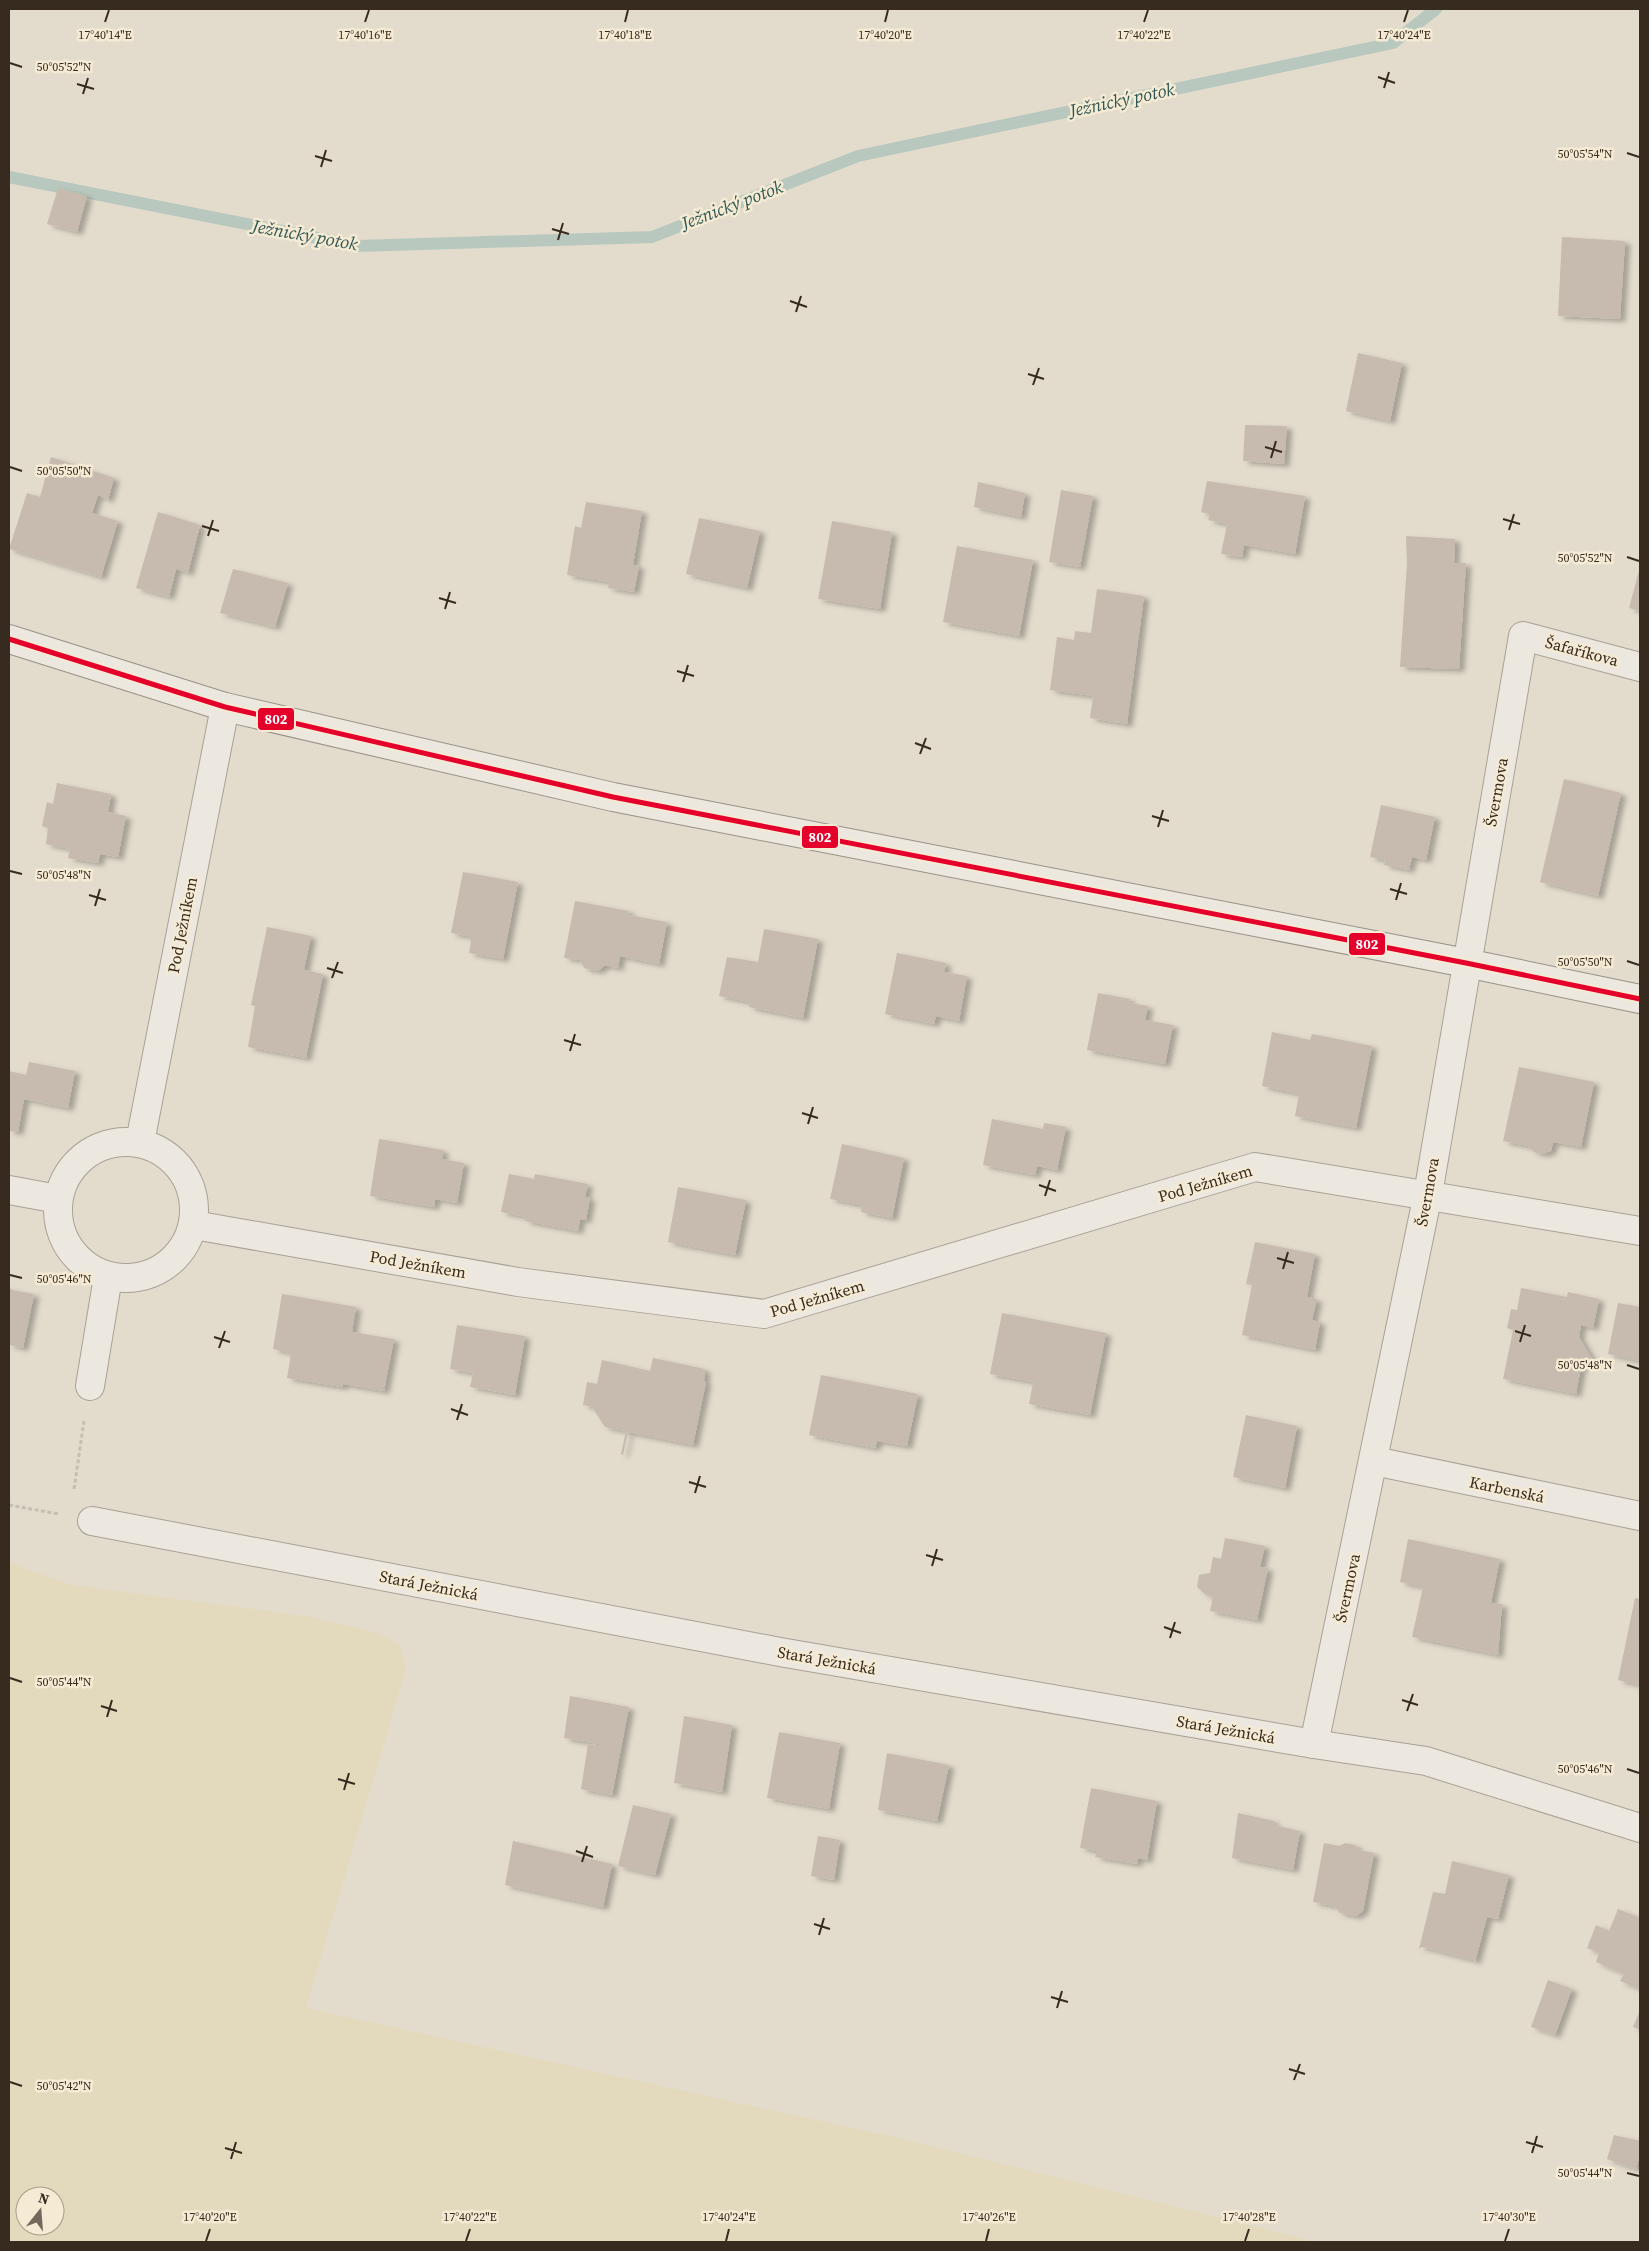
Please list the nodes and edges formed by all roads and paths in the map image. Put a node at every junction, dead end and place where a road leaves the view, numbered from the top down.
1 (1523, 636) joint
2 (9, 640) edge
3 (1640, 667) edge
4 (225, 707) junction
5 (1466, 963) junction
6 (1640, 999) edge
7 (140, 1142) junction
8 (9, 1190) edge
9 (1428, 1194) junction
10 (58, 1199) junction
11 (194, 1225) junction
12 (1640, 1231) edge
13 (108, 1277) junction
14 (90, 1386) joint
15 (1374, 1461) junction
16 (9, 1505) edge
17 (1640, 1516) edge
18 (81, 1518) junction
19 (1314, 1744) junction
20 (1640, 1828) edge

1 - 3 street, Šafaříkova
1 - 5 street, Švermova
2 - 4 street
4 - 5 street
4 - 7 street, Pod Ježníkem
5 - 6 street
5 - 9 street, Švermova
7 - 10 street
7 - 11 street
8 - 10 street
9 - 11 street, Pod Ježníkem
9 - 12 street
9 - 15 street, Švermova
10 - 13 street
11 - 13 street
13 - 14 street
14 - 18 path
15 - 17 street, Karbenská
15 - 19 street, Švermova
16 - 18 path
18 - 19 street, Stará Ježnická
19 - 20 street, Stará Ježnická

